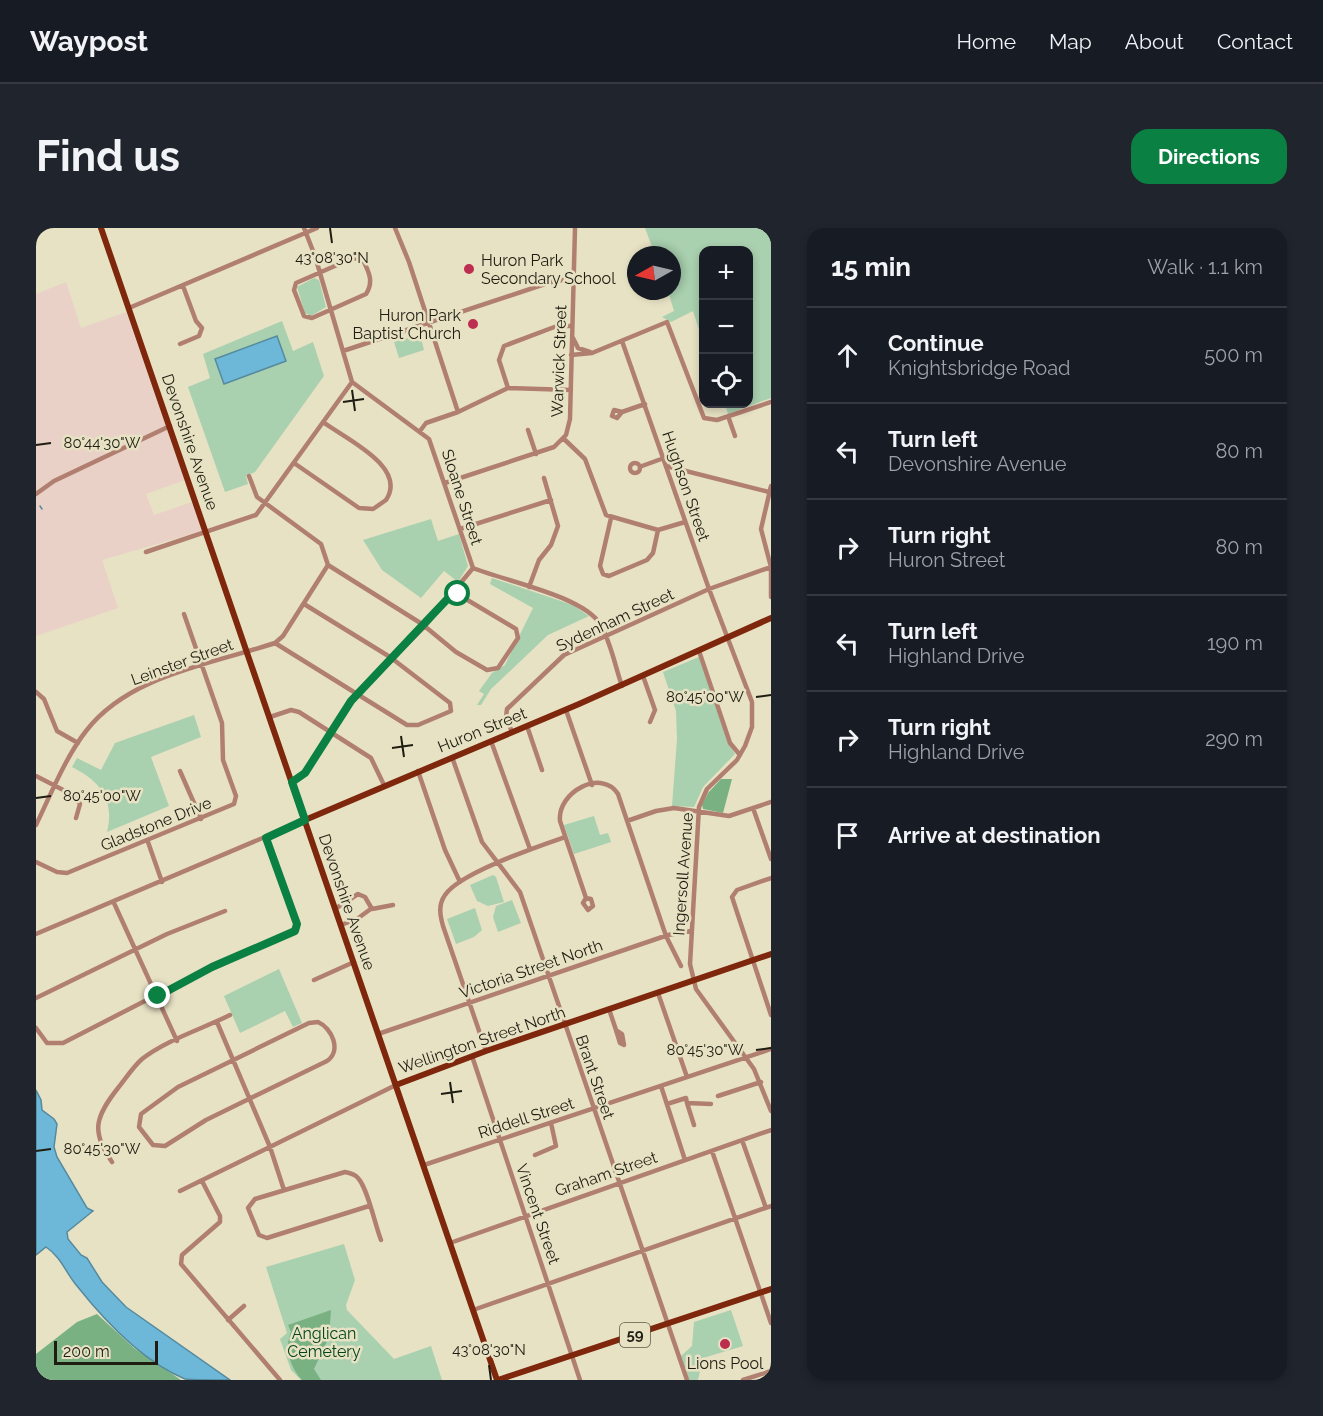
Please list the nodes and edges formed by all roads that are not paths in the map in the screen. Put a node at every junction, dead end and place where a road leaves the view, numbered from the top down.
1 (101, 228) edge
2 (317, 228) edge
3 (395, 228) edge
4 (575, 228) edge
5 (305, 230) edge
6 (320, 272) junction
7 (574, 279) junction
8 (183, 286) junction
9 (129, 308) junction
10 (331, 311) junction
11 (429, 321) junction
12 (572, 326) junction
13 (572, 335) junction
14 (622, 340) junction
15 (180, 344) dead end
16 (343, 351) junction
17 (596, 351) junction
18 (572, 355) junction
19 (352, 382) junction
20 (508, 388) junction
21 (571, 390) junction
22 (771, 402) edge
23 (645, 404) junction
24 (458, 412) junction
25 (622, 412) dead end
26 (728, 416) junction
27 (323, 423) junction
28 (170, 426) junction
29 (528, 430) dead end
30 (420, 431) junction
31 (735, 436) dead end
32 (564, 439) junction
33 (536, 454) junction
34 (664, 458) junction
35 (294, 463) junction
36 (642, 466) dead end
37 (666, 466) junction
38 (249, 476) dead end
39 (544, 478) dead end
40 (446, 483) junction
41 (771, 486) edge
42 (769, 492) junction
43 (36, 494) edge
44 (551, 500) junction
45 (265, 503) junction
46 (611, 518) junction
47 (685, 522) junction
48 (460, 529) junction
49 (658, 530) junction
50 (208, 532) junction
51 (146, 552) dead end
52 (328, 565) junction
53 (771, 567) edge
54 (473, 568) junction
55 (530, 587) junction
56 (709, 589) junction
57 (454, 592) junction
58 (771, 597) edge
59 (304, 604) junction
60 (184, 614) dead end
61 (771, 618) edge
62 (424, 626) junction
63 (605, 636) junction
64 (727, 639) junction
65 (275, 643) junction
66 (248, 651) junction
67 (699, 651) junction
68 (393, 659) junction
69 (202, 666) junction
70 (643, 676) junction
71 (622, 686) junction
72 (36, 692) edge
73 (358, 694) junction
74 (566, 710) junction
75 (270, 717) junction
76 (650, 722) dead end
77 (527, 726) junction
78 (331, 732) junction
79 (512, 732) junction
80 (491, 741) junction
81 (78, 743) junction
82 (740, 755) junction
83 (452, 756) junction
84 (542, 770) dead end
85 (180, 771) dead end
86 (418, 771) junction
87 (36, 776) edge
88 (292, 782) junction
89 (384, 785) junction
90 (591, 785) junction
91 (55, 786) junction
92 (771, 802) edge
93 (753, 808) junction
94 (698, 810) junction
95 (76, 818) dead end
96 (201, 819) junction
97 (305, 820) junction
98 (627, 821) junction
99 (36, 825) edge
100 (565, 837) junction
101 (266, 838) junction
102 (148, 842) junction
103 (530, 849) junction
104 (771, 859) edge
105 (36, 862) edge
106 (498, 862) junction
107 (771, 878) edge
108 (162, 882) junction
109 (460, 882) junction
110 (586, 898) dead end
111 (114, 903) junction
112 (393, 905) dead end
113 (372, 908) junction
114 (336, 909) junction
115 (225, 911) dead end
116 (341, 925) junction
117 (691, 931) junction
118 (36, 934) edge
119 (666, 936) junction
120 (134, 950) junction
121 (771, 954) edge
122 (752, 960) junction
123 (354, 962) junction
124 (681, 966) dead end
125 (548, 976) junction
126 (314, 980) dead end
127 (693, 981) junction
128 (658, 993) junction
129 (156, 997) junction
130 (36, 998) edge
131 (470, 1003) junction
132 (609, 1010) junction
133 (230, 1015) dead end
134 (771, 1015) edge
135 (217, 1022) junction
136 (565, 1024) junction
137 (36, 1028) edge
138 (616, 1030) dead end
139 (378, 1034) junction
140 (177, 1041) junction
141 (771, 1049) edge
142 (486, 1051) junction
143 (472, 1056) junction
144 (746, 1057) junction
145 (234, 1060) junction
146 (687, 1077) junction
147 (761, 1082) junction
148 (396, 1085) junction
149 (660, 1086) junction
150 (694, 1096) dead end
151 (718, 1096) dead end
152 (249, 1099) junction
153 (687, 1101) junction
154 (667, 1104) junction
155 (711, 1104) dead end
156 (593, 1108) junction
157 (771, 1111) edge
158 (550, 1123) junction
159 (694, 1125) dead end
160 (771, 1130) edge
161 (500, 1140) junction
162 (742, 1140) junction
163 (270, 1147) junction
164 (712, 1151) junction
165 (536, 1155) dead end
166 (685, 1160) junction
167 (112, 1162) dead end
168 (424, 1165) junction
169 (202, 1180) junction
170 (619, 1183) junction
171 (284, 1190) junction
172 (180, 1191) dead end
173 (369, 1206) junction
174 (768, 1207) edge
175 (525, 1215) junction
176 (735, 1218) junction
177 (381, 1240) dead end
178 (450, 1243) junction
179 (642, 1251) junction
180 (549, 1283) junction
181 (771, 1289) edge
182 (760, 1292) junction
183 (244, 1306) dead end
184 (473, 1310) junction
185 (228, 1320) junction
186 (771, 1323) edge
187 (668, 1324) junction
188 (573, 1356) junction
189 (771, 1371) edge
190 (280, 1380) edge
191 (497, 1380) edge
192 (580, 1380) edge
193 (687, 1380) edge
194 (743, 1380) edge

1 - 9 main road, Devonshire Avenue
2 - 5 street
3 - 11 street
4 - 7 street, Warwick Street
5 - 6 street
5 - 8 street
6 - 10 street
6 - 10 street
6 - 10 street
7 - 11 street
7 - 12 street, Warwick Street
8 - 9 street
8 - 15 street
9 - 28 main road, Devonshire Avenue
10 - 16 street
11 - 16 street
11 - 24 street
12 - 13 street, Warwick Street
12 - 20 street
13 - 17 street
13 - 18 street, Warwick Street
14 - 17 street
14 - 23 street, Hughson Street
14 - 26 street
16 - 19 street
17 - 18 street
18 - 21 street, Warwick Street
19 - 27 street
19 - 30 street, Sloane Street
20 - 21 street
20 - 24 street
21 - 32 street, Warwick Street
22 - 26 street
23 - 25 street
23 - 34 street, Hughson Street
24 - 30 street
26 - 31 street
27 - 35 street
27 - 35 street
28 - 43 street
28 - 50 main road, Devonshire Avenue
29 - 33 street
30 - 40 street, Sloane Street
32 - 33 street, Warwick Street
32 - 46 street
33 - 40 street, Warwick Street
34 - 36 street
34 - 37 street, Hughson Street
35 - 45 street
37 - 42 street
37 - 47 street, Hughson Street
38 - 45 street
39 - 44 street
40 - 48 street, Sloane Street
41 - 42 street
42 - 53 street
44 - 48 street
44 - 55 street
45 - 50 street
45 - 52 street
46 - 49 street
46 - 49 street
47 - 49 street
47 - 56 street, Hughson Street
48 - 54 street, Sloane Street
50 - 51 street
50 - 66 main road, Devonshire Avenue
52 - 59 street
52 - 62 street
53 - 56 street, Sydenham Street
53 - 58 street
54 - 55 street
54 - 57 street
55 - 63 street
56 - 63 street, Sydenham Street
56 - 64 street, Hughson Street
57 - 62 street
57 - 62 street
59 - 65 street
59 - 68 street
60 - 69 street, Gladstone Drive
61 - 64 main road, Huron Street
62 - 68 street
63 - 71 street
63 - 79 street, Sydenham Street
64 - 67 main road, Huron Street
64 - 82 street, Ingersoll Avenue
65 - 66 street, Leinster Street
65 - 73 street
66 - 69 street, Leinster Street
66 - 75 main road, Devonshire Avenue
67 - 70 main road, Huron Street
67 - 82 street
68 - 73 street
68 - 73 street
69 - 81 street, Leinster Street
69 - 96 street, Gladstone Drive
70 - 71 main road, Huron Street
70 - 76 street
71 - 74 main road, Huron Street
72 - 81 street
73 - 78 street
74 - 77 main road, Huron Street
74 - 90 street
75 - 78 street
75 - 88 main road, Devonshire Avenue
77 - 79 main road, Huron Street
77 - 84 street
78 - 88 street
78 - 89 street
79 - 80 main road, Huron Street
80 - 83 main road, Huron Street
80 - 103 street
81 - 91 street, Leinster Street
82 - 94 street, Ingersoll Avenue
83 - 86 main road, Huron Street
83 - 106 street, Brant Street
85 - 96 street
86 - 89 main road, Huron Street
86 - 109 street
87 - 91 street
88 - 97 main road, Devonshire Avenue
89 - 97 main road, Huron Street
90 - 98 street
90 - 100 street
91 - 95 street
91 - 99 street, Leinster Street
92 - 93 street
93 - 94 street
93 - 104 street
94 - 98 street
94 - 117 street, Ingersoll Avenue
96 - 102 street, Gladstone Drive
97 - 101 street, Huron Street
97 - 114 main road, Devonshire Avenue
98 - 119 street
100 - 103 street
100 - 110 street
101 - 108 street, Huron Street
101 - 129 street
102 - 105 street, Gladstone Drive
102 - 108 street
103 - 106 street
106 - 109 street
106 - 125 street, Brant Street
107 - 122 street
108 - 111 street, Huron Street
109 - 131 street
111 - 118 street, Huron Street
111 - 120 street
112 - 113 street
113 - 114 street
113 - 116 street
114 - 116 main road, Devonshire Avenue
115 - 120 street
116 - 123 main road, Devonshire Avenue
117 - 119 street, Victoria Street North
117 - 127 street, Ingersoll Avenue
119 - 124 street
119 - 125 street, Victoria Street North
120 - 129 street
120 - 130 street
121 - 122 main road, Wellington Street North
122 - 127 main road, Wellington Street North
122 - 134 street
123 - 126 street
123 - 139 main road, Devonshire Avenue
125 - 131 street, Victoria Street North
125 - 136 street, Brant Street
127 - 128 main road, Wellington Street North
127 - 144 street, Ingersoll Avenue
128 - 132 main road, Wellington Street North
128 - 146 street
129 - 137 street
129 - 140 street
131 - 139 street, Victoria Street North
131 - 142 street
132 - 136 main road, Wellington Street North
132 - 138 street
133 - 135 street
135 - 140 street
135 - 145 street
136 - 142 main road, Wellington Street North
136 - 156 street, Brant Street
139 - 148 main road, Devonshire Avenue
140 - 167 street
141 - 144 street, Riddell Street
142 - 143 main road, Wellington Street North
143 - 148 main road, Wellington Street North
143 - 161 street, Vincent Street
144 - 146 street, Riddell Street
144 - 147 street, Ingersoll Avenue
145 - 152 street
145 - 152 street
145 - 152 street
146 - 149 street, Riddell Street
147 - 151 street
147 - 157 street, Ingersoll Avenue
148 - 163 street, Wellington Street North
148 - 168 main road, Devonshire Avenue
149 - 154 street
149 - 156 street, Riddell Street
150 - 153 street
152 - 163 street
153 - 154 street
153 - 155 street
153 - 159 street
154 - 166 street
156 - 158 street, Riddell Street
156 - 170 street, Brant Street
158 - 161 street, Riddell Street
158 - 165 street
160 - 162 street, Graham Street
161 - 168 street, Riddell Street
161 - 175 street, Vincent Street
162 - 164 street, Graham Street
162 - 174 street
163 - 169 street, Wellington Street North
163 - 171 street
164 - 166 street, Graham Street
164 - 176 street
166 - 170 street, Graham Street
168 - 178 main road, Devonshire Avenue
169 - 172 street, Wellington Street North
169 - 185 street
170 - 175 street, Graham Street
170 - 179 street, Brant Street
171 - 173 street
171 - 173 street
173 - 177 street
174 - 176 street
175 - 178 street, Graham Street
175 - 180 street, Vincent Street
176 - 179 street
176 - 182 street
178 - 184 main road, Devonshire Avenue
179 - 180 street
179 - 187 street, Brant Street
180 - 184 street
180 - 188 street, Vincent Street
181 - 182 main road, 59
182 - 186 street
182 - 187 main road, 59
183 - 185 street
184 - 191 main road, Devonshire Avenue
185 - 190 street
187 - 188 main road, 59
187 - 193 street, Brant Street
188 - 191 main road, 59
188 - 192 street, Vincent Street
189 - 194 street

